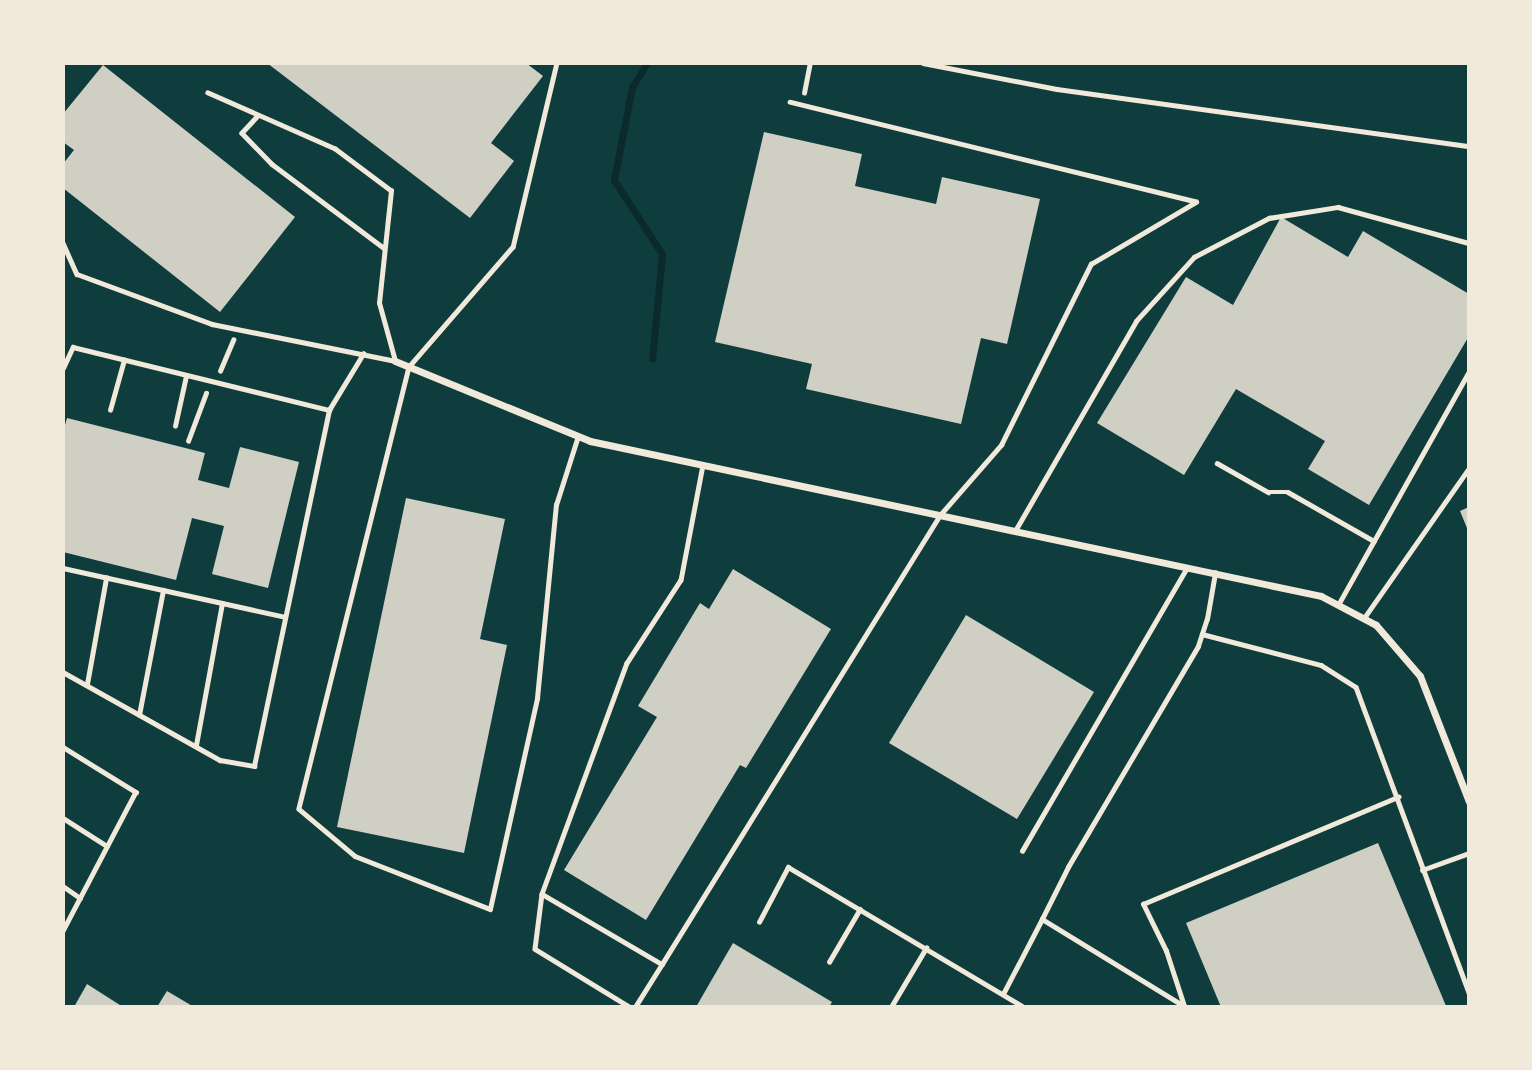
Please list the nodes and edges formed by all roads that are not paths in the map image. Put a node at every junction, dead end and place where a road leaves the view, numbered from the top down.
1 (557, 63) edge
2 (208, 93) dead end
3 (790, 102) dead end
4 (257, 116) junction
5 (63, 243) edge
6 (1469, 243) edge
7 (384, 249) junction
8 (363, 354) junction
9 (124, 360) junction
10 (395, 361) junction
11 (409, 367) junction
12 (63, 368) edge
13 (1469, 372) edge
14 (187, 375) junction
15 (110, 410) dead end
16 (329, 410) junction
17 (175, 426) dead end
18 (578, 436) junction
19 (1217, 463) dead end
20 (703, 465) junction
21 (1469, 468) edge
22 (940, 515) junction
23 (1015, 531) junction
24 (1374, 541) junction
25 (63, 568) edge
26 (1187, 568) junction
27 (1215, 573) junction
28 (106, 577) junction
29 (163, 590) junction
30 (222, 603) junction
31 (1338, 606) junction
32 (285, 617) junction
33 (1363, 619) junction
34 (1202, 634) junction
35 (63, 673) edge
36 (87, 684) junction
37 (139, 715) junction
38 (196, 745) junction
39 (63, 747) edge
40 (1398, 797) junction
41 (1469, 802) edge
42 (63, 818) edge
43 (107, 846) junction
44 (1023, 851) dead end
45 (1469, 853) edge
46 (1422, 870) junction
47 (63, 886) edge
48 (542, 894) junction
49 (80, 898) junction
50 (860, 909) junction
51 (1042, 919) junction
52 (760, 922) dead end
53 (63, 931) edge
54 (926, 948) junction
55 (829, 962) dead end
56 (662, 964) junction
57 (1469, 993) edge
58 (1003, 994) junction
59 (1185, 1006) edge
60 (629, 1007) edge
61 (635, 1007) edge
62 (891, 1007) edge
63 (1024, 1007) edge

1 - 11 lane
2 - 4 lane
3 - 22 lane
4 - 7 lane
4 - 7 lane
5 - 8 lane
6 - 23 lane
7 - 10 lane
8 - 10 lane
8 - 16 lane
9 - 12 lane
9 - 14 lane
9 - 15 lane
10 - 11 street
11 - 18 street
11 - 18 lane
13 - 24 lane
14 - 16 lane
14 - 17 lane
16 - 32 lane
18 - 20 street
19 - 24 lane
20 - 22 street
20 - 48 lane
21 - 33 lane
22 - 23 street
22 - 56 lane
23 - 26 street
24 - 31 lane
25 - 28 lane
26 - 27 street
26 - 44 lane
27 - 31 street
27 - 34 lane
28 - 29 lane
28 - 36 lane
29 - 30 lane
29 - 37 lane
30 - 32 lane
30 - 38 lane
31 - 33 street
32 - 38 lane
33 - 41 street
34 - 40 lane
34 - 51 lane
35 - 36 lane
36 - 37 lane
37 - 38 lane
39 - 43 lane
40 - 46 lane
40 - 59 lane
42 - 43 lane
43 - 49 lane
45 - 46 lane
46 - 57 lane
47 - 49 lane
48 - 56 lane
48 - 60 lane
49 - 53 lane
50 - 52 lane
50 - 54 lane
50 - 55 lane
51 - 58 lane
51 - 59 lane
54 - 58 lane
54 - 62 lane
56 - 61 lane
58 - 63 lane

